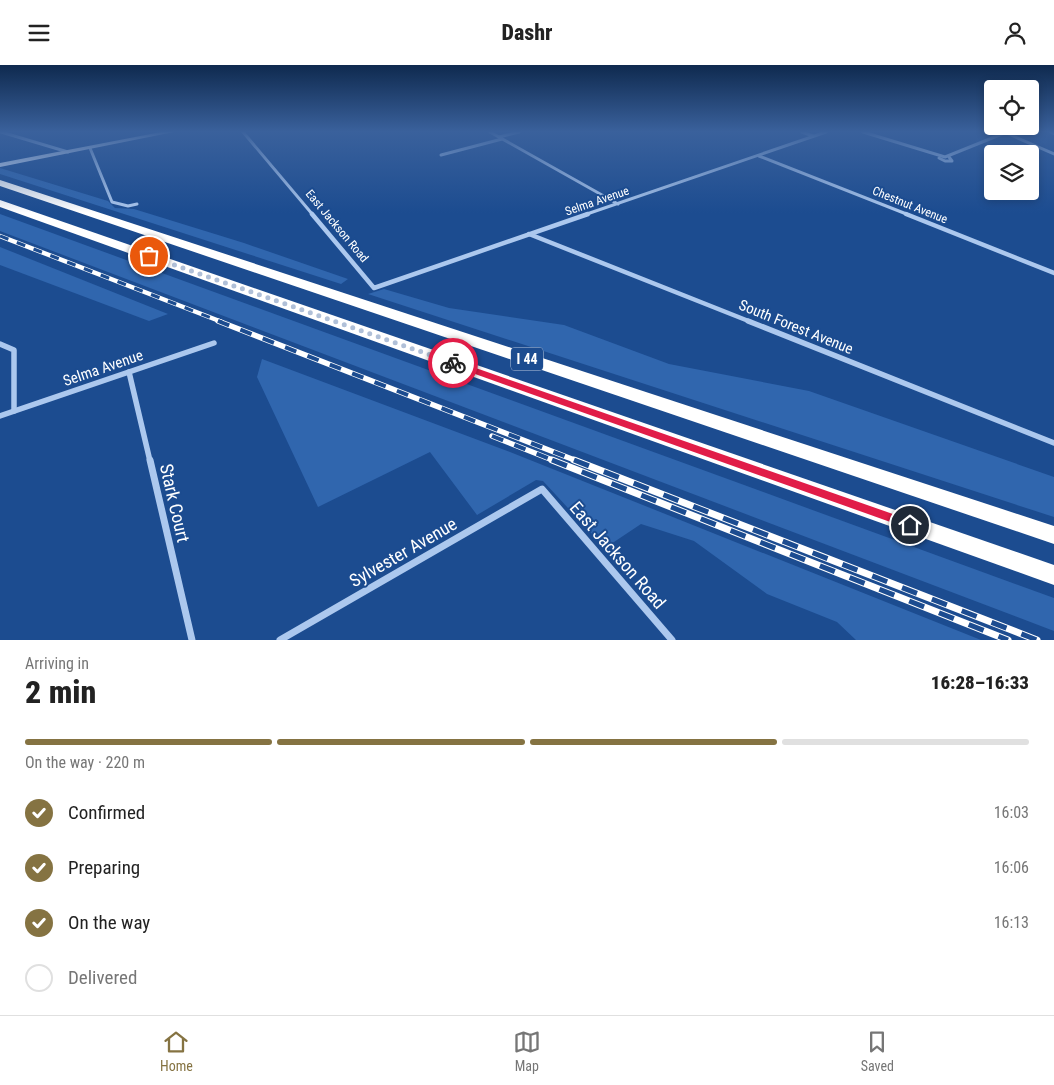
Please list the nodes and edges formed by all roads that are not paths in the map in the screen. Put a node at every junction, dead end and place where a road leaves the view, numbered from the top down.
1 (31, 159) edge
2 (94, 159) edge
3 (266, 159) edge
4 (537, 159) edge
5 (748, 159) edge
6 (769, 159) edge
7 (941, 159) edge
8 (949, 159) edge
9 (0, 165) edge
10 (0, 183) edge
11 (0, 203) edge
12 (137, 204) dead end
13 (618, 204) junction
14 (529, 234) junction
15 (1054, 273) edge
16 (374, 288) joint
17 (214, 343) dead end
18 (0, 344) edge
19 (129, 372) junction
20 (14, 411) junction
21 (0, 416) edge
22 (1054, 443) edge
23 (542, 489) joint
24 (1054, 535) edge
25 (1054, 575) edge
26 (192, 640) edge
27 (280, 640) edge
28 (672, 640) edge

1 - 9 street
2 - 12 street
3 - 16 street, East Jackson Road
4 - 13 street
5 - 13 street, Selma Avenue
6 - 15 street, Chestnut Avenue
7 - 8 street
10 - 24 highway, I 44
11 - 25 highway, I 44
13 - 14 street, Selma Avenue
14 - 16 street, Selma Avenue
14 - 22 street, South Forest Avenue
17 - 19 street, Selma Avenue
18 - 20 street
19 - 20 street, Selma Avenue
19 - 26 street, Stark Court
20 - 21 street, Selma Avenue
23 - 27 street, Sylvester Avenue
23 - 28 street, East Jackson Road

